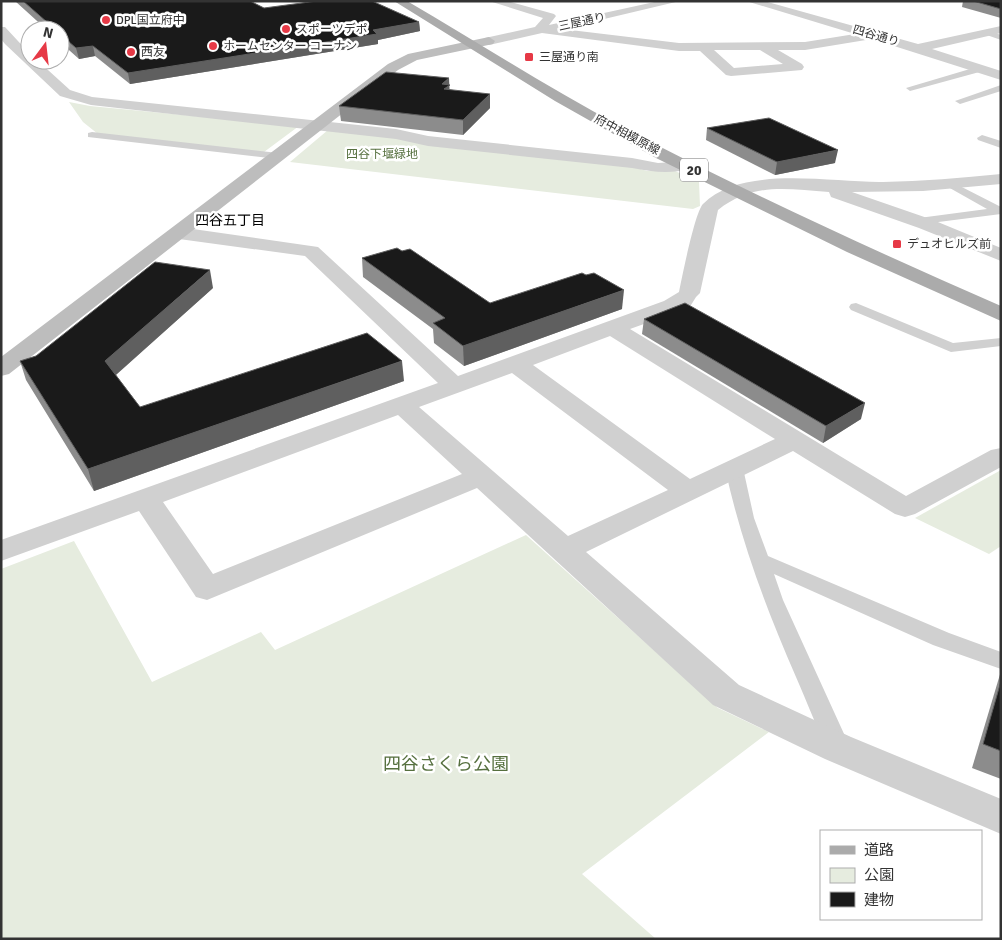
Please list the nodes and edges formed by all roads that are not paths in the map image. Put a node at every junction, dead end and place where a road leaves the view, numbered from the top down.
1 (399, 1) edge
2 (418, 1) edge
3 (494, 1) edge
4 (674, 1) edge
5 (751, 1) edge
6 (798, 1) edge
7 (770, 7) junction
8 (826, 9) dead end
9 (800, 15) junction
10 (1001, 29) edge
11 (543, 30) junction
12 (987, 32) junction
13 (872, 35) junction
14 (4, 38) edge
15 (1001, 38) edge
16 (488, 41) junction
17 (470, 45) junction
18 (762, 46) junction
19 (703, 47) junction
20 (918, 48) junction
21 (980, 69) junction
22 (1001, 76) edge
23 (910, 88) dead end
24 (1001, 88) edge
25 (960, 101) dead end
26 (319, 126) junction
27 (92, 135) dead end
28 (982, 138) dead end
29 (1001, 145) edge
30 (278, 156) junction
31 (684, 165) junction
32 (1001, 179) edge
33 (756, 185) junction
34 (952, 185) junction
35 (831, 186) junction
36 (735, 191) junction
37 (1000, 210) edge
38 (920, 222) junction
39 (179, 233) junction
40 (894, 248) dead end
41 (1001, 255) edge
42 (856, 307) dead end
43 (1001, 314) edge
44 (612, 328) junction
45 (1001, 342) edge
46 (516, 364) junction
47 (1, 369) edge
48 (455, 386) junction
49 (402, 405) junction
50 (793, 441) junction
51 (1001, 456) edge
52 (734, 468) junction
53 (481, 476) junction
54 (688, 491) junction
55 (146, 499) junction
56 (565, 550) junction
57 (1, 551) edge
58 (758, 559) junction
59 (1001, 661) edge
60 (838, 748) junction
61 (1001, 817) edge

1 - 17 main road, 府中相模原線 / 20
2 - 16 main road, 府中相模原線 / 20
3 - 11 street
4 - 11 street, 三屋通り
5 - 7 street, 四谷通り
6 - 7 street
7 - 9 street, 四谷通り
8 - 9 street
9 - 13 street, 四谷通り
10 - 12 street
11 - 16 street, 三屋通り
11 - 19 street
12 - 15 lane
12 - 20 street
13 - 18 street
13 - 20 street, 四谷通り
14 - 26 street
16 - 17 street
16 - 33 main road, 府中相模原線 / 20
17 - 26 street
17 - 31 main road, 府中相模原線 / 20
18 - 19 street
18 - 19 street
20 - 21 street, 四谷通り
21 - 22 street, 四谷通り
21 - 23 lane
24 - 25 lane
26 - 30 street
26 - 31 street
27 - 30 lane
28 - 29 lane
30 - 39 street
31 - 36 main road, 府中相模原線 / 20
32 - 34 street
33 - 35 street
33 - 36 street
33 - 40 main road, 府中相模原線 / 20
34 - 35 street
34 - 37 lane
35 - 38 street
36 - 43 main road, 府中相模原線 / 20
36 - 44 street
37 - 38 lane
38 - 41 street
39 - 47 street
39 - 48 street
42 - 45 lane
44 - 46 street
44 - 50 street
46 - 48 street
46 - 54 street
48 - 49 street
49 - 53 street
49 - 55 street
50 - 51 street
50 - 52 street
52 - 54 street
52 - 58 lane
53 - 55 street
53 - 56 street
54 - 56 street
55 - 57 street
56 - 60 street
58 - 59 lane
58 - 60 lane
60 - 61 street

